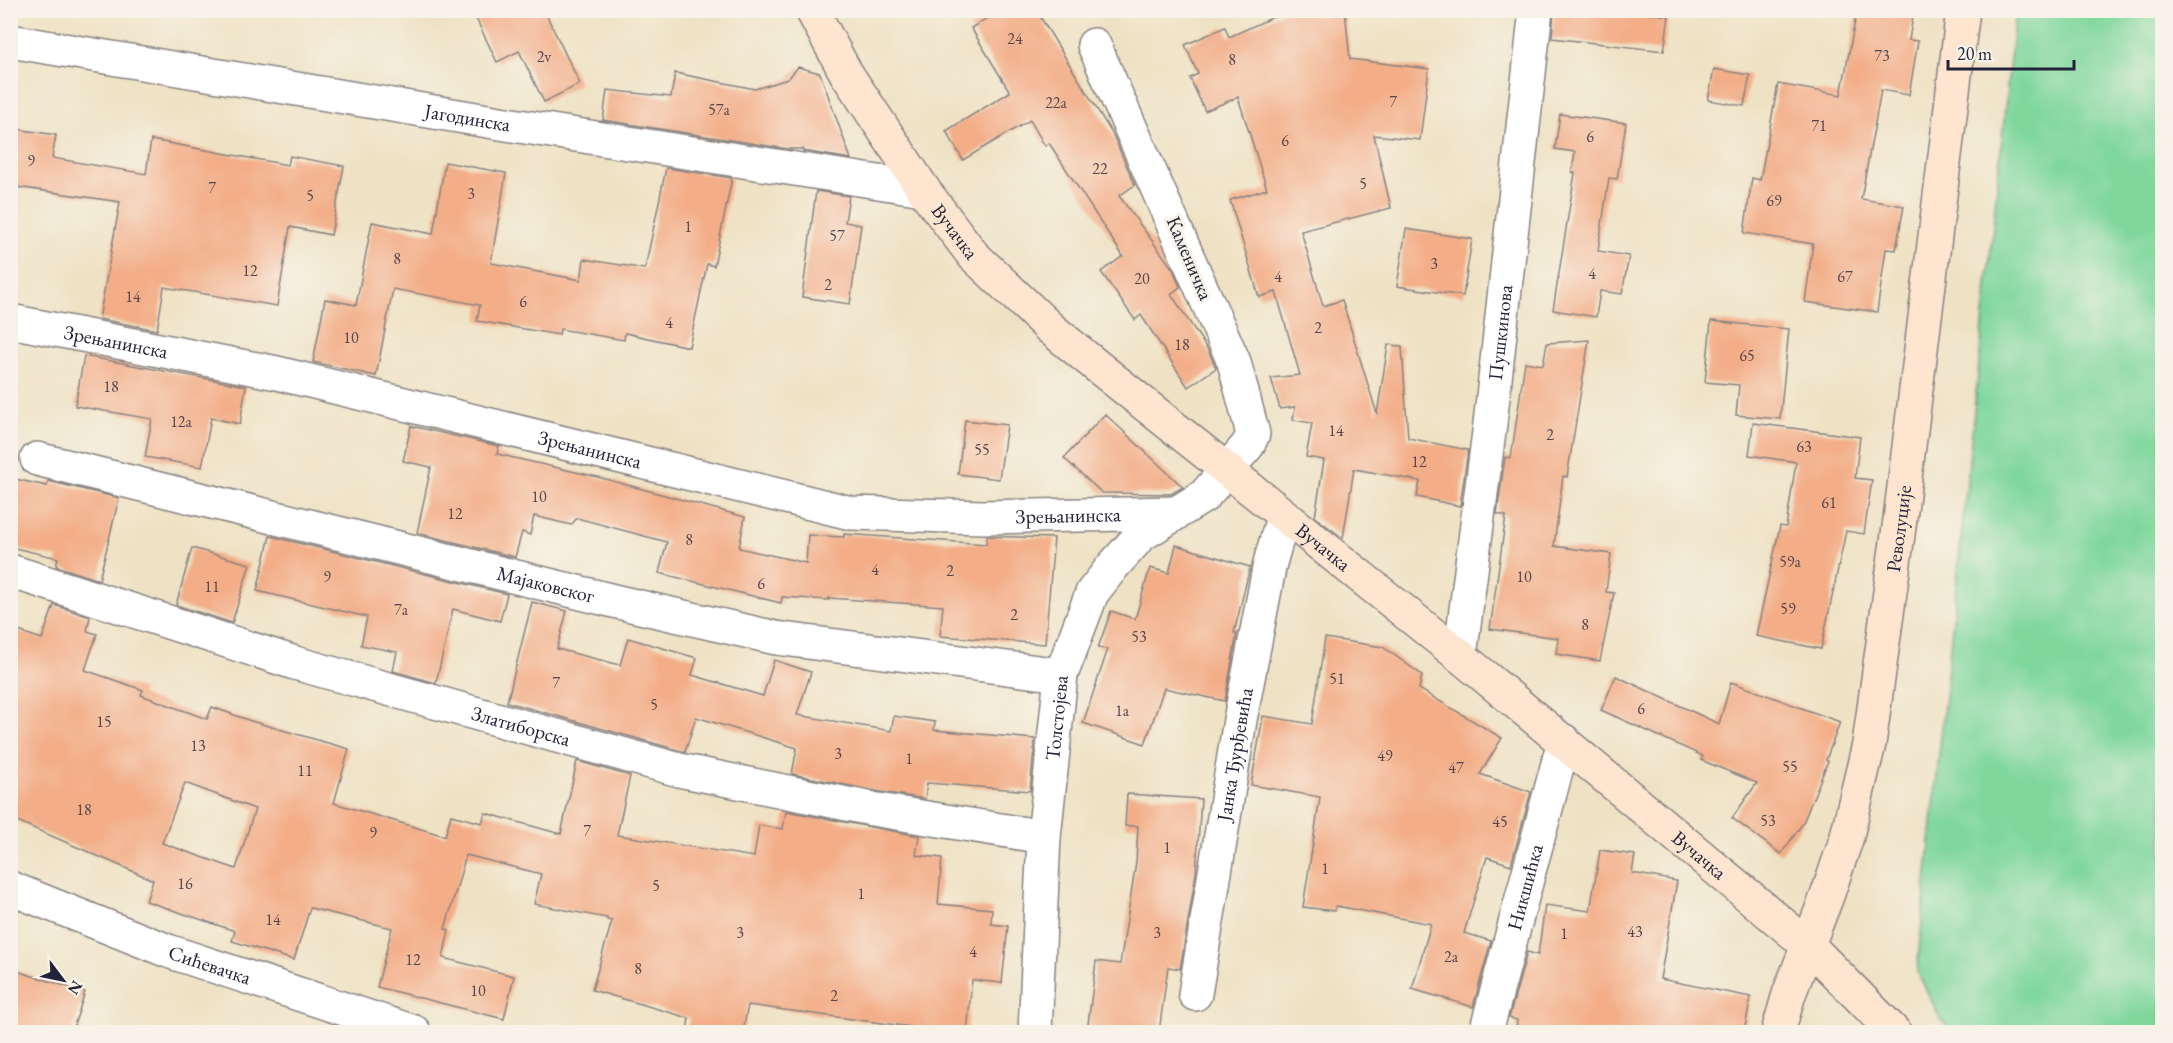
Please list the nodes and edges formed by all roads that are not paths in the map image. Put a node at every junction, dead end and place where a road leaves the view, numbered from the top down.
1 (812, 10) edge
2 (1536, 10) edge
3 (1964, 10) edge
4 (10, 41) edge
5 (1094, 45) dead end
6 (923, 189) junction
7 (10, 321) edge
8 (37, 459) dead end
9 (1226, 470) junction
10 (1175, 513) junction
11 (1283, 518) junction
12 (10, 571) edge
13 (1461, 656) junction
14 (1061, 675) junction
15 (1564, 741) junction
16 (1044, 837) junction
17 (10, 888) edge
18 (1809, 946) junction
19 (1195, 994) dead end
20 (414, 1032) edge
21 (1035, 1032) edge
22 (1486, 1032) edge
23 (1778, 1032) edge
24 (1894, 1032) edge

1 - 6 street, Вучачка
2 - 13 street, Пушкинова
3 - 18 street, Револуције
4 - 6 street, Јагодинска
5 - 9 street, Каменичка
6 - 9 street, Вучачка
7 - 10 street, Зрењанинска
8 - 14 street, Мајаковског
9 - 10 street, Толстојева
9 - 11 street, Вучачка
10 - 14 street, Толстојева
11 - 13 street, Вучачка
11 - 19 street, Јанка Ђурђевића
12 - 16 street, Златиборска
13 - 15 street, Вучачка
14 - 16 street, Толстојева
15 - 18 street, Вучачка
15 - 22 street, Никшићка
16 - 21 street, Толстојева
17 - 20 street, Сићевачка
18 - 23 street, Револуције
18 - 24 street, Вучачка

